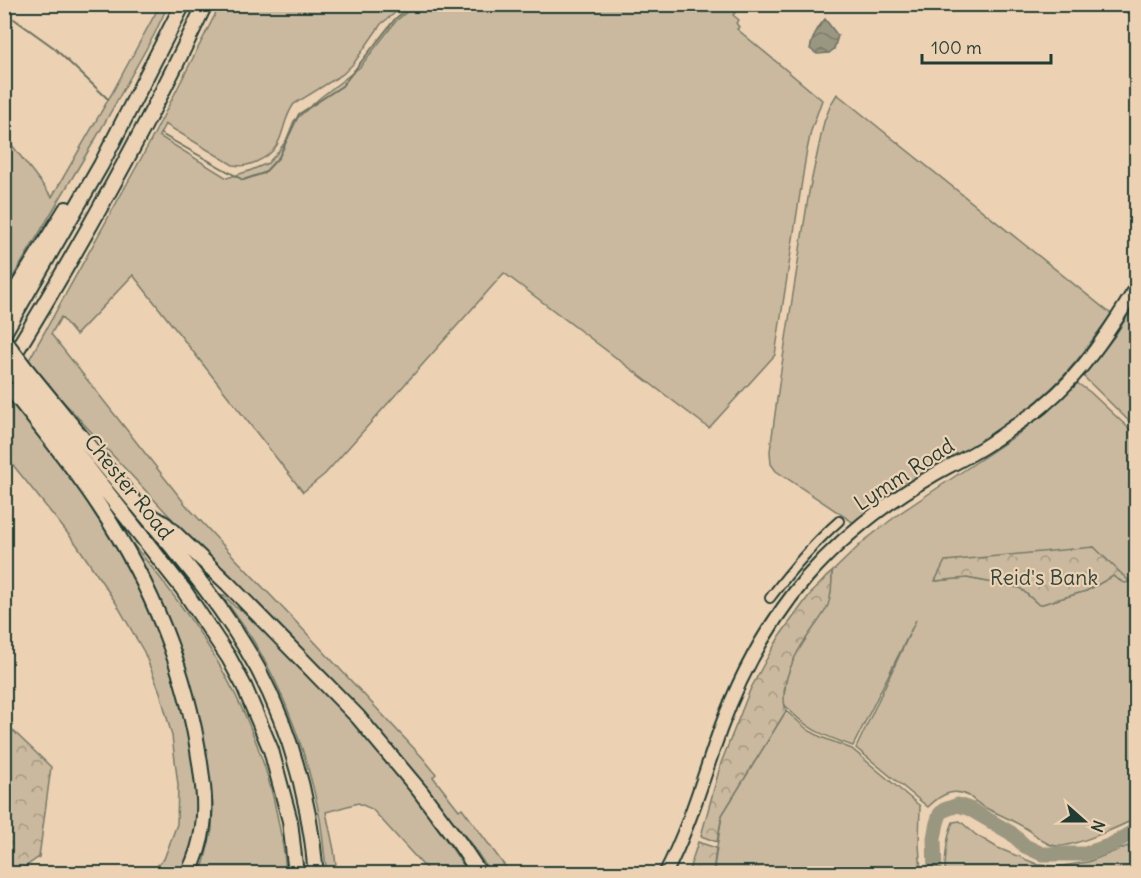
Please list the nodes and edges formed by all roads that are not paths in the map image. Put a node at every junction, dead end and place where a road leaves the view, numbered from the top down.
1 (183, 4) edge
2 (206, 4) edge
3 (148, 74) junction
4 (1137, 288) edge
5 (4, 309) edge
6 (4, 333) edge
7 (4, 340) edge
8 (4, 361) edge
9 (4, 371) edge
10 (15, 379) edge
11 (141, 510) junction
12 (839, 521) dead end
13 (771, 598) dead end
14 (674, 855) junction
15 (188, 873) edge
16 (296, 873) edge
17 (316, 873) edge
18 (480, 873) edge
19 (665, 873) edge
20 (670, 873) edge

1 - 3 highway
2 - 9 highway
3 - 5 highway
3 - 6 highway
4 - 14 main road, Lymm Road
7 - 10 highway, Chester Road, bridge
8 - 10 highway, Chester Road, bridge
10 - 11 highway, Chester Road
10 - 15 highway
10 - 16 highway, Chester Road
11 - 17 highway, Chester Road
11 - 18 highway
12 - 13 street
14 - 19 main road, Lymm Road
14 - 20 main road, Lymm Road

